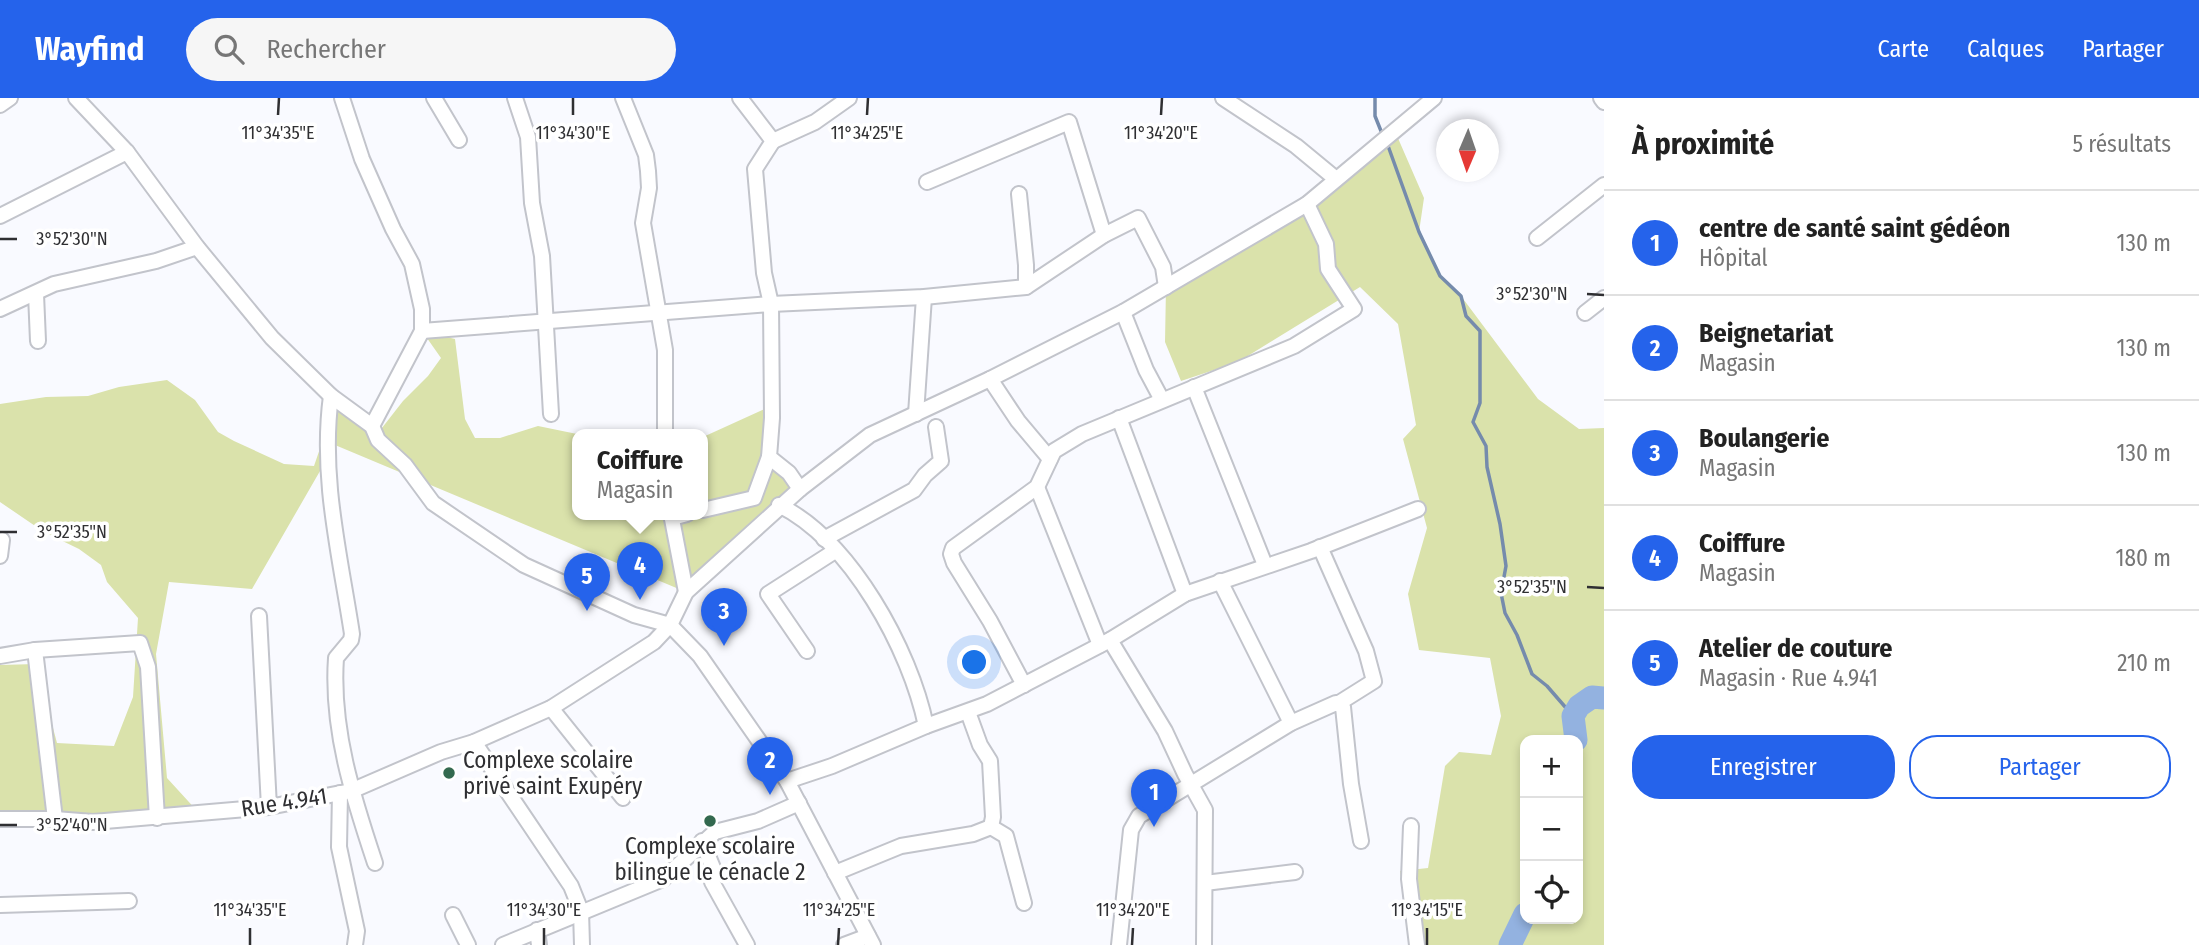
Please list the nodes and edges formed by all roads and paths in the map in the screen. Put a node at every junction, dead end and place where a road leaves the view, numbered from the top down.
1 (10, 98) edge
2 (76, 98) edge
3 (342, 98) edge
4 (434, 98) edge
5 (515, 98) edge
6 (624, 98) edge
7 (740, 98) edge
8 (849, 98) edge
9 (1223, 98) edge
10 (1434, 98) edge
11 (0, 105) edge
12 (459, 140) dead end
13 (773, 141) junction
14 (127, 152) junction
15 (1336, 179) junction
16 (927, 182) dead end
17 (1604, 185) edge
18 (1018, 194) dead end
19 (1307, 204) junction
20 (0, 216) edge
21 (1104, 235) junction
22 (1537, 238) dead end
23 (197, 247) junction
24 (1026, 286) junction
25 (1166, 287) junction
26 (36, 293) junction
27 (924, 297) junction
28 (1604, 298) edge
29 (771, 304) junction
30 (0, 309) edge
31 (1123, 312) junction
32 (658, 313) junction
33 (1585, 313) dead end
34 (544, 322) junction
35 (422, 331) junction
36 (38, 341) dead end
37 (990, 379) junction
38 (1194, 387) junction
39 (331, 396) junction
40 (1162, 400) junction
41 (551, 414) dead end
42 (915, 414) junction
43 (1119, 418) junction
44 (372, 426) junction
45 (936, 428) dead end
46 (665, 429) edge
47 (769, 457) junction
48 (1050, 459) junction
49 (1037, 487) junction
50 (800, 489) junction
51 (779, 505) junction
52 (708, 509) edge
53 (1418, 509) dead end
54 (672, 520) edge
55 (824, 539) junction
56 (2, 540) dead end
57 (1320, 547) junction
58 (835, 551) junction
59 (0, 556) edge
60 (1265, 565) junction
61 (1220, 582) junction
62 (686, 592) junction
63 (1185, 594) junction
64 (259, 616) dead end
65 (670, 625) junction
66 (1105, 642) junction
67 (35, 650) junction
68 (807, 651) dead end
69 (0, 656) edge
70 (1024, 685) junction
71 (1339, 704) junction
72 (551, 708) junction
73 (968, 712) junction
74 (1290, 723) junction
75 (926, 726) junction
76 (474, 742) junction
77 (787, 781) junction
78 (1192, 784) junction
79 (345, 792) junction
80 (623, 798) dead end
81 (799, 803) junction
82 (269, 807) junction
83 (157, 818) junction
84 (0, 819) edge
85 (55, 819) junction
86 (1411, 826) dead end
87 (991, 827) junction
88 (702, 841) junction
89 (1361, 841) dead end
90 (375, 863) dead end
91 (1295, 872) dead end
92 (835, 873) junction
93 (1205, 883) junction
94 (129, 901) dead end
95 (1024, 904) dead end
96 (0, 905) edge
97 (581, 911) junction
98 (453, 915) dead end
99 (538, 937) edge
100 (870, 940) edge
101 (355, 945) edge
102 (468, 945) edge
103 (503, 945) edge
104 (582, 945) edge
105 (747, 945) edge
106 (844, 945) edge
107 (1119, 945) edge
108 (1204, 945) edge
109 (1417, 945) edge

1 - 11 street
2 - 14 street
3 - 35 street
4 - 12 street
5 - 34 street
6 - 32 street
7 - 13 street
8 - 13 street
9 - 15 street
10 - 15 street
13 - 29 street
14 - 20 street
14 - 23 street
15 - 19 street
16 - 21 street
17 - 22 street
18 - 24 street
19 - 25 street
19 - 38 street
21 - 24 street
21 - 25 street
23 - 26 street
23 - 39 street
24 - 27 street
25 - 31 street
26 - 30 street
26 - 36 street
27 - 29 street
27 - 42 street
28 - 33 street
29 - 32 street
29 - 47 street
31 - 37 street
31 - 40 street
32 - 34 street
32 - 46 street
34 - 35 street
34 - 41 street
35 - 44 street
37 - 42 street
37 - 48 street
38 - 40 street
38 - 60 street
39 - 44 street
39 - 79 street
40 - 43 street
42 - 50 street
43 - 48 street
43 - 63 street
44 - 65 street
45 - 55 street
47 - 50 street
47 - 52 street
48 - 49 street
49 - 66 street
49 - 70 street
50 - 51 street
51 - 55 street
51 - 62 street
53 - 57 street
54 - 62 street
55 - 58 street
56 - 59 street
57 - 60 street
57 - 71 street
58 - 68 street
58 - 75 street
60 - 61 street
61 - 63 street
61 - 74 street
62 - 65 street
63 - 66 street
64 - 82 street
65 - 72 street, Rue 4.941
65 - 77 street
66 - 70 street
66 - 78 street
67 - 69 street
67 - 83 street
67 - 85 street
70 - 73 street
71 - 74 street
71 - 89 street
72 - 76 street, Rue 4.941
72 - 80 street
73 - 75 street
73 - 87 street
74 - 78 street
75 - 77 street
76 - 79 street, Rue 4.941
76 - 97 street
77 - 81 street
78 - 93 street
78 - 107 street
79 - 82 street, Rue 4.941
79 - 90 street
79 - 101 street
81 - 88 street
81 - 92 street
82 - 83 street, Rue 4.941
83 - 85 street, Rue 4.941
84 - 85 street, Rue 4.941
86 - 109 street
87 - 92 street
87 - 95 street
88 - 97 street
88 - 105 street
91 - 93 street
92 - 100 street
93 - 108 street
94 - 96 street
97 - 99 street
97 - 104 street
98 - 102 street
99 - 103 street
100 - 106 street

